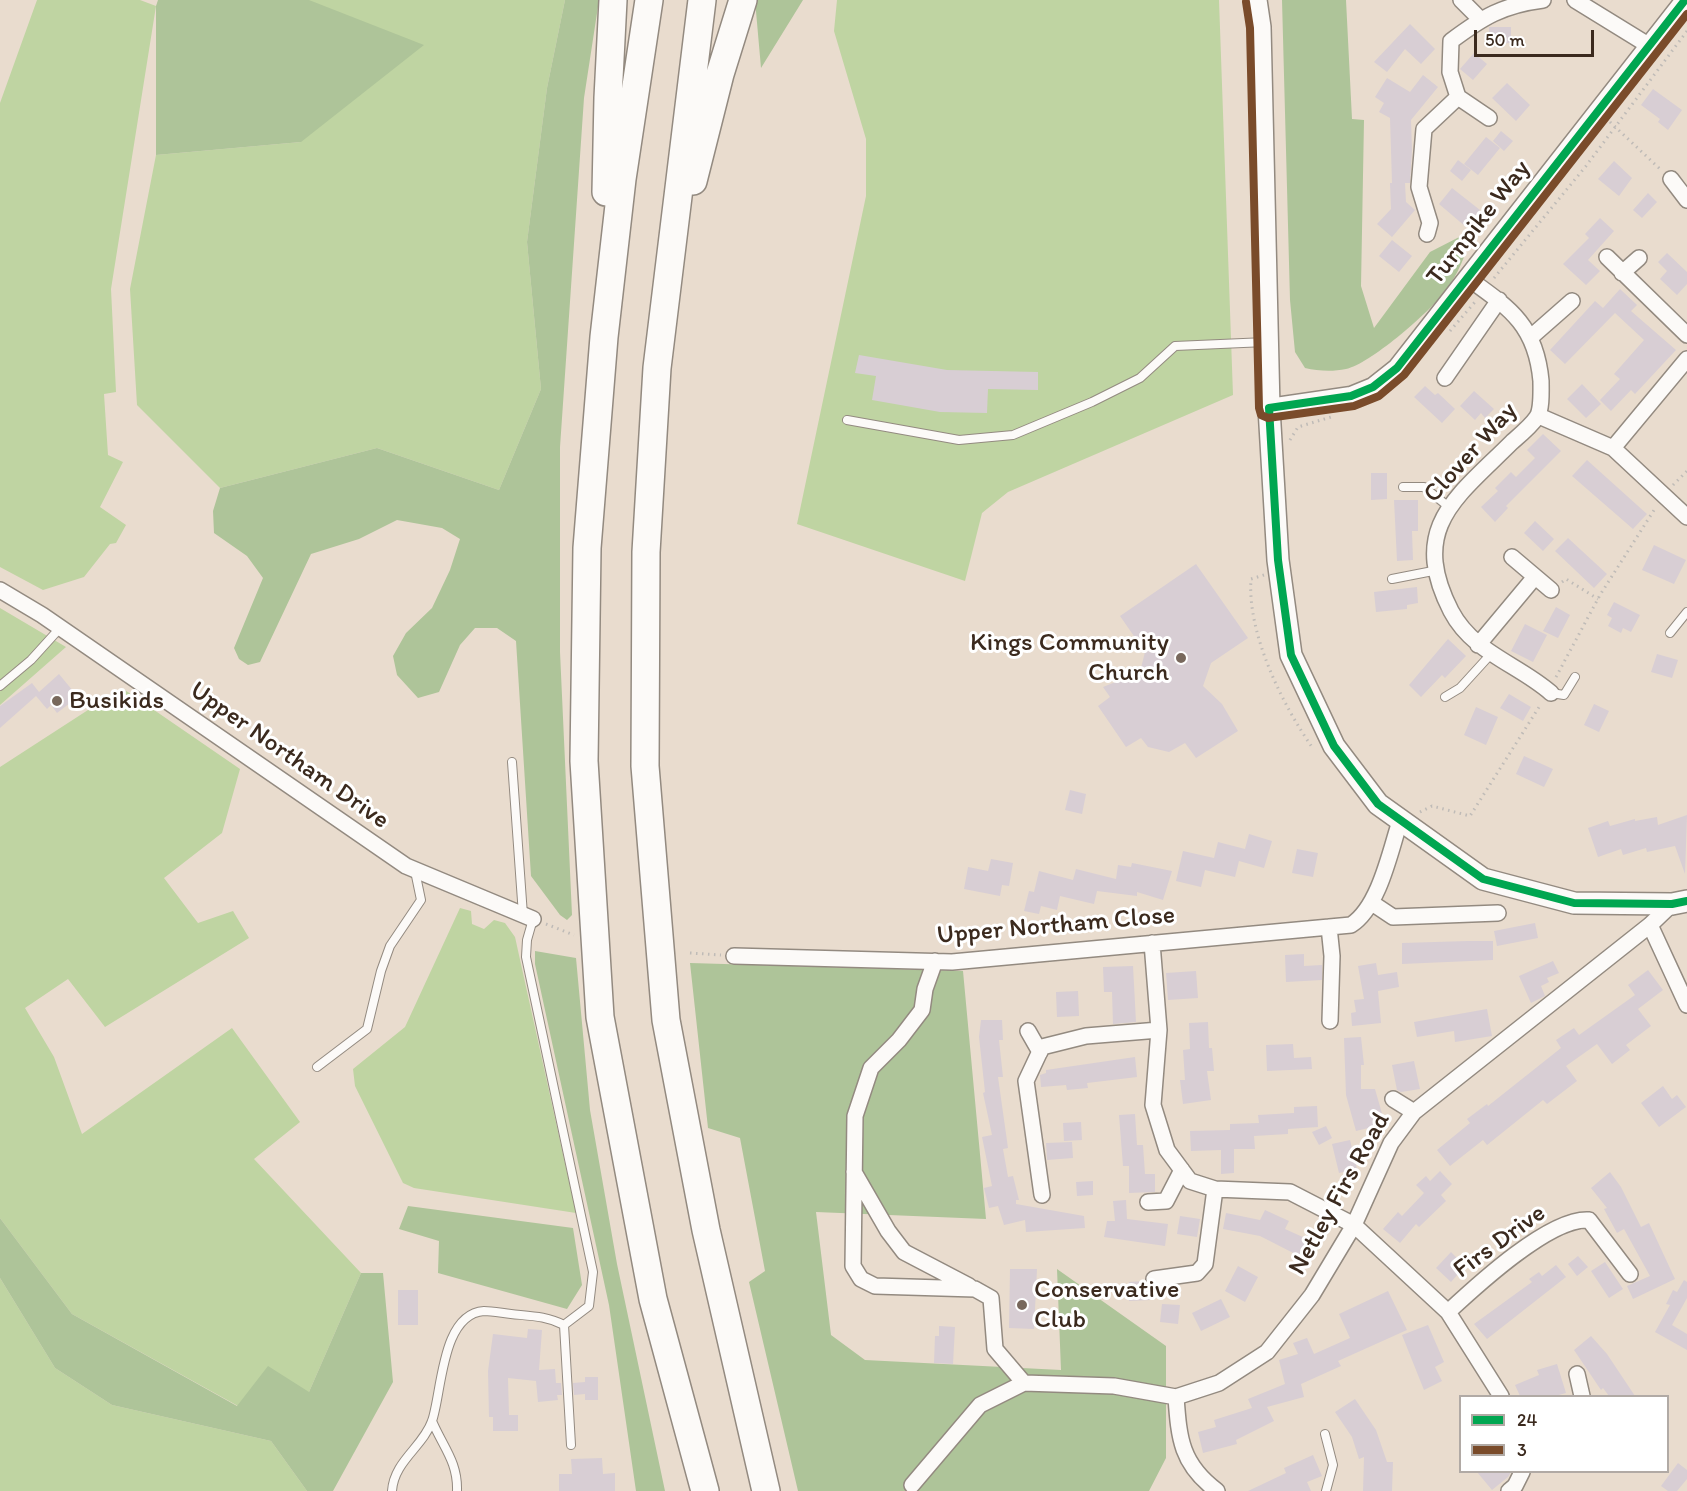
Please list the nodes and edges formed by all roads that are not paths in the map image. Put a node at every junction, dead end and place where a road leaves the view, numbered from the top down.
1 (614, 0) edge
2 (649, 0) edge
3 (702, 0) edge
4 (743, 0) edge
5 (1256, 0) edge
6 (1461, 0) edge
7 (1543, 0) edge
8 (1575, 0) edge
9 (1685, 0) edge
10 (1480, 19) junction
11 (1648, 45) junction
12 (1458, 97) junction
13 (1489, 118) dead end
14 (1671, 179) road end
15 (1686, 196) edge
16 (1433, 229) dead end
17 (1607, 257) dead end
18 (1639, 258) dead end
19 (1622, 273) junction
20 (1469, 279) junction
21 (666, 292) junction
22 (1498, 300) junction
23 (1572, 301) dead end
24 (1687, 335) edge
25 (604, 337) junction
26 (1531, 337) junction
27 (1267, 342) junction
28 (1687, 359) edge
29 (1445, 378) dead end
30 (1269, 408) junction
31 (1539, 416) junction
32 (847, 420) dead end
33 (1613, 448) junction
34 (1403, 487) dead end
35 (1449, 507) junction
36 (1687, 516) edge
37 (1512, 557) dead end
38 (1438, 570) junction
39 (1534, 578) junction
40 (1392, 579) dead end
41 (0, 590) edge
42 (1551, 590) road end
43 (1687, 612) edge
44 (60, 628) junction
45 (1670, 633) dead end
46 (1484, 649) junction
47 (1575, 677) dead end
48 (0, 686) edge
49 (1550, 692) joint
50 (1445, 697) dead end
51 (512, 762) dead end
52 (1400, 821) junction
53 (415, 869) junction
54 (1680, 902) edge
55 (1372, 903) junction
56 (1498, 913) dead end
57 (528, 917) junction
58 (1650, 925) junction
59 (1329, 927) junction
60 (1152, 943) junction
61 (734, 956) road end
62 (935, 961) junction
63 (1687, 1005) edge
64 (1330, 1021) dead end
65 (1160, 1030) junction
66 (1028, 1031) dead end
67 (1040, 1052) junction
68 (317, 1066) dead end
69 (1393, 1099) dead end
70 (1414, 1112) junction
71 (1182, 1170) junction
72 (854, 1172) junction
73 (1215, 1189) junction
74 (1042, 1195) dead end
75 (1148, 1202) dead end
76 (1354, 1225) junction
77 (1630, 1274) dead end
78 (1154, 1279) dead end
79 (975, 1289) junction
80 (1448, 1312) junction
81 (564, 1326) junction
82 (1578, 1374) dead end
83 (1024, 1383) junction
84 (1500, 1395) edge
85 (1582, 1395) edge
86 (1176, 1397) junction
87 (432, 1421) junction
88 (1325, 1434) dead end
89 (571, 1445) dead end
90 (1522, 1473) edge
91 (912, 1485) dead end
92 (392, 1491) edge
93 (457, 1491) edge
94 (705, 1491) edge
95 (766, 1491) edge
96 (1217, 1491) edge
97 (1326, 1491) edge
98 (1509, 1491) edge

1 - 25 highway
2 - 25 highway
3 - 21 highway
4 - 21 highway
5 - 27 main road
6 - 10 street
7 - 10 street
8 - 11 street
9 - 11 street, Turnpike Way
10 - 12 street
11 - 20 street, Turnpike Way
12 - 13 street
12 - 16 street
14 - 15 street
17 - 19 street
18 - 19 street
19 - 24 street
20 - 22 street, Clover Way
20 - 30 street, Turnpike Way
21 - 95 highway
22 - 26 street, Clover Way
22 - 29 street
23 - 26 street
25 - 94 highway
26 - 31 street, Clover Way
27 - 30 main road
27 - 32 lane
28 - 33 street
30 - 52 main road
31 - 33 street
31 - 35 street, Clover Way
33 - 36 street
34 - 35 lane
35 - 38 street, Clover Way
37 - 39 street
38 - 40 lane
38 - 46 street, Clover Way
39 - 42 street
39 - 46 street
41 - 44 street, Upper Northam Drive
43 - 45 lane
44 - 48 lane
44 - 53 street, Upper Northam Drive
46 - 49 street, Clover Way
46 - 50 lane
47 - 49 lane
51 - 57 lane
52 - 54 main road
52 - 55 street, Upper Northam Close
53 - 57 street, Upper Northam Drive
53 - 68 lane
54 - 58 street, Netley Firs Road
55 - 56 street
55 - 59 street, Upper Northam Close
57 - 81 lane
58 - 63 street
58 - 70 street, Netley Firs Road
59 - 60 street, Upper Northam Close
59 - 64 street
60 - 62 street, Upper Northam Close
60 - 65 street
61 - 62 street, Upper Northam Close
62 - 72 street
65 - 67 street
65 - 71 street
66 - 67 street
67 - 74 street
69 - 70 street
70 - 76 street, Netley Firs Road
71 - 73 street, Firs Drive
71 - 75 street
72 - 79 street
72 - 79 street
73 - 76 street, Firs Drive
73 - 78 street
76 - 80 street, Firs Drive
76 - 86 street, Netley Firs Road
77 - 80 street, Firs Drive
79 - 83 street
80 - 84 street, Firs Drive
81 - 87 lane
81 - 89 lane
82 - 85 street
83 - 86 street, Netley Firs Road
83 - 91 street, Netley Firs Road
86 - 96 street
87 - 92 lane
87 - 93 lane
88 - 97 lane
90 - 98 street

